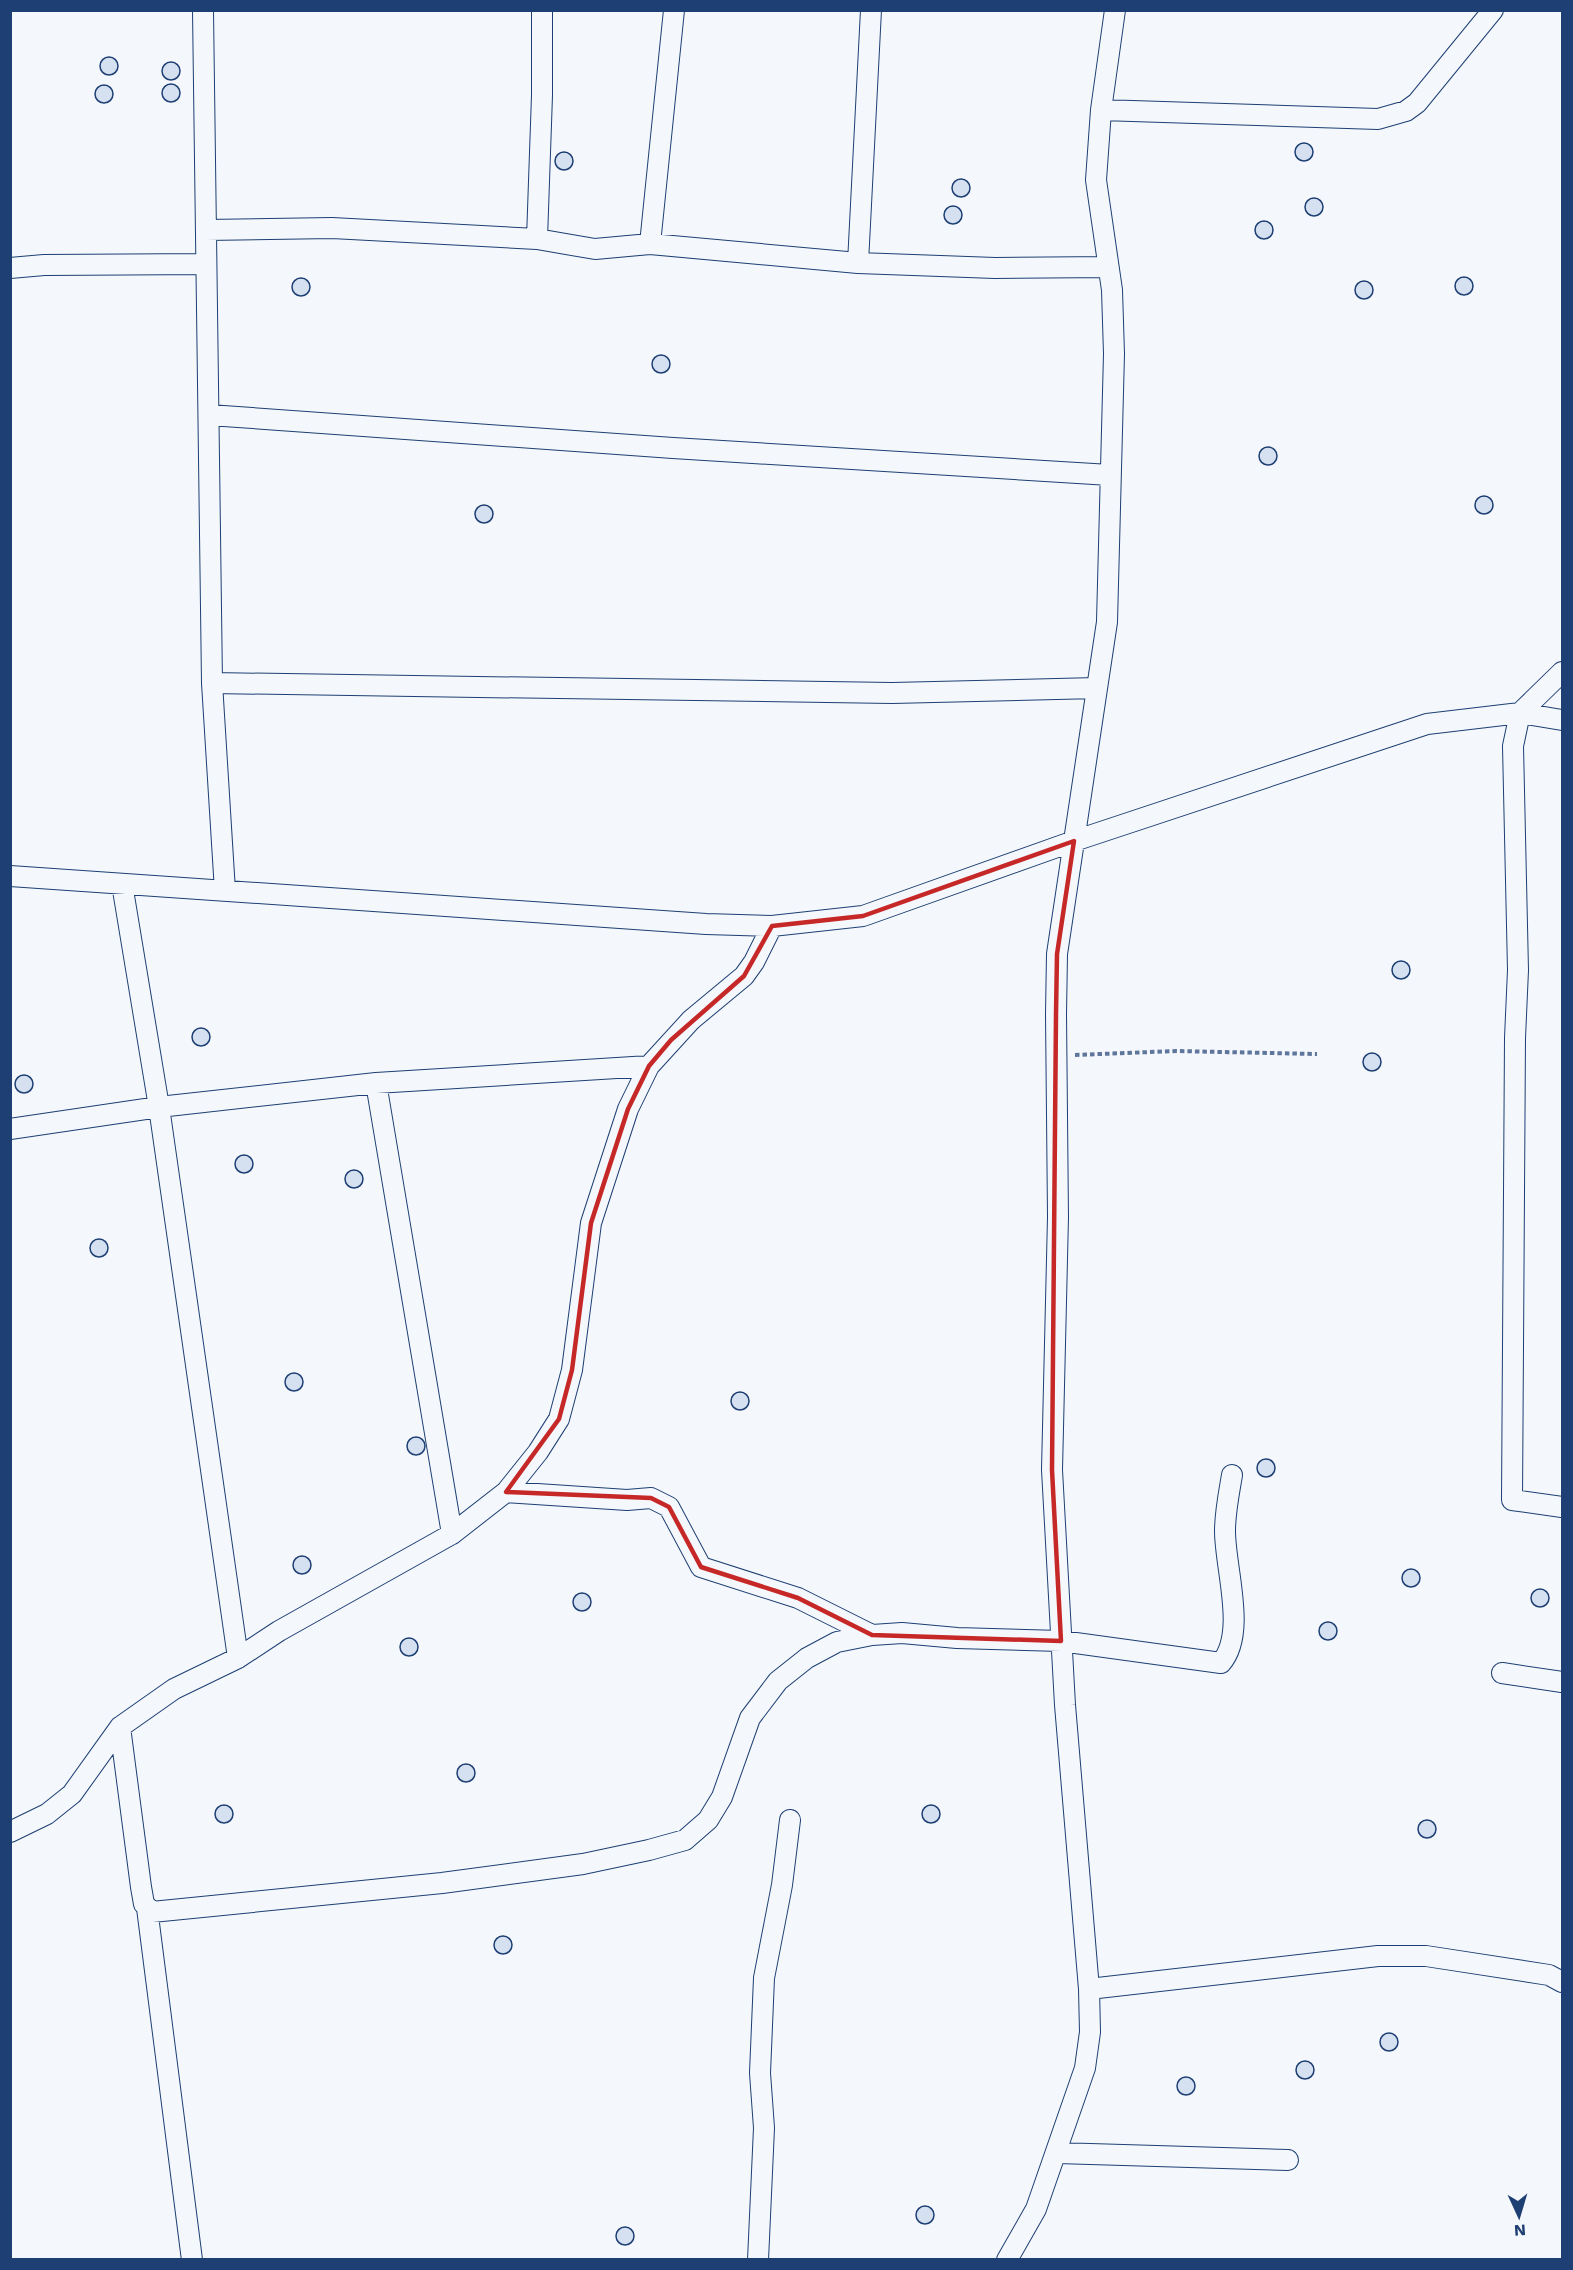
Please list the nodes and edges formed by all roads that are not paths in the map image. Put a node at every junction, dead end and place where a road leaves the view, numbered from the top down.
1 (203, 10) edge
2 (542, 10) edge
3 (674, 10) edge
4 (871, 10) edge
5 (1115, 10) edge
6 (1493, 10) edge
7 (1101, 110) junction
8 (206, 230) junction
9 (537, 239) junction
10 (650, 244) junction
11 (858, 263) junction
12 (206, 264) junction
13 (1108, 267) junction
14 (10, 268) edge
15 (209, 415) junction
16 (1110, 475) junction
17 (1563, 672) edge
18 (212, 683) junction
19 (1097, 688) junction
20 (1520, 713) junction
21 (1563, 720) edge
22 (1074, 841) junction
23 (10, 876) edge
24 (122, 884) junction
25 (225, 891) junction
26 (772, 926) junction
27 (649, 1066) junction
28 (376, 1083) junction
29 (159, 1107) junction
30 (10, 1129) edge
31 (1232, 1475) dead end
32 (507, 1492) junction
33 (1563, 1507) edge
34 (452, 1534) junction
35 (872, 1635) junction
36 (1061, 1641) junction
37 (238, 1658) junction
38 (1502, 1673) dead end
39 (1563, 1682) edge
40 (120, 1727) junction
41 (789, 1820) dead end
42 (10, 1832) edge
43 (147, 1908) junction
44 (1563, 1982) edge
45 (1089, 1989) junction
46 (1057, 2153) junction
47 (1288, 2160) dead end
48 (1021, 2251) edge
49 (192, 2259) edge
50 (758, 2259) edge
51 (1007, 2259) edge

1 - 8 street
2 - 9 street
3 - 10 street
4 - 11 street
5 - 7 street
6 - 7 street
7 - 13 street
8 - 9 street
8 - 12 street
9 - 10 street
10 - 11 street
11 - 13 street
12 - 14 street
12 - 15 street
13 - 16 street
15 - 16 street
15 - 18 street
16 - 19 street
17 - 20 street
18 - 19 street
18 - 25 street
19 - 22 street
20 - 21 street
20 - 22 street
20 - 33 street
22 - 26 street
22 - 36 street
23 - 24 street
24 - 25 street
24 - 29 street
25 - 26 street
26 - 27 street
27 - 28 street
27 - 32 street
28 - 29 street
28 - 34 street
29 - 30 street
29 - 37 street
31 - 36 street
32 - 34 street
32 - 35 street
34 - 37 street
35 - 36 street
35 - 43 street
36 - 45 street
37 - 40 street
38 - 39 street
40 - 42 street
40 - 43 street
41 - 50 street
43 - 49 street
44 - 45 street
45 - 46 street
46 - 47 street
46 - 48 street
48 - 51 street

